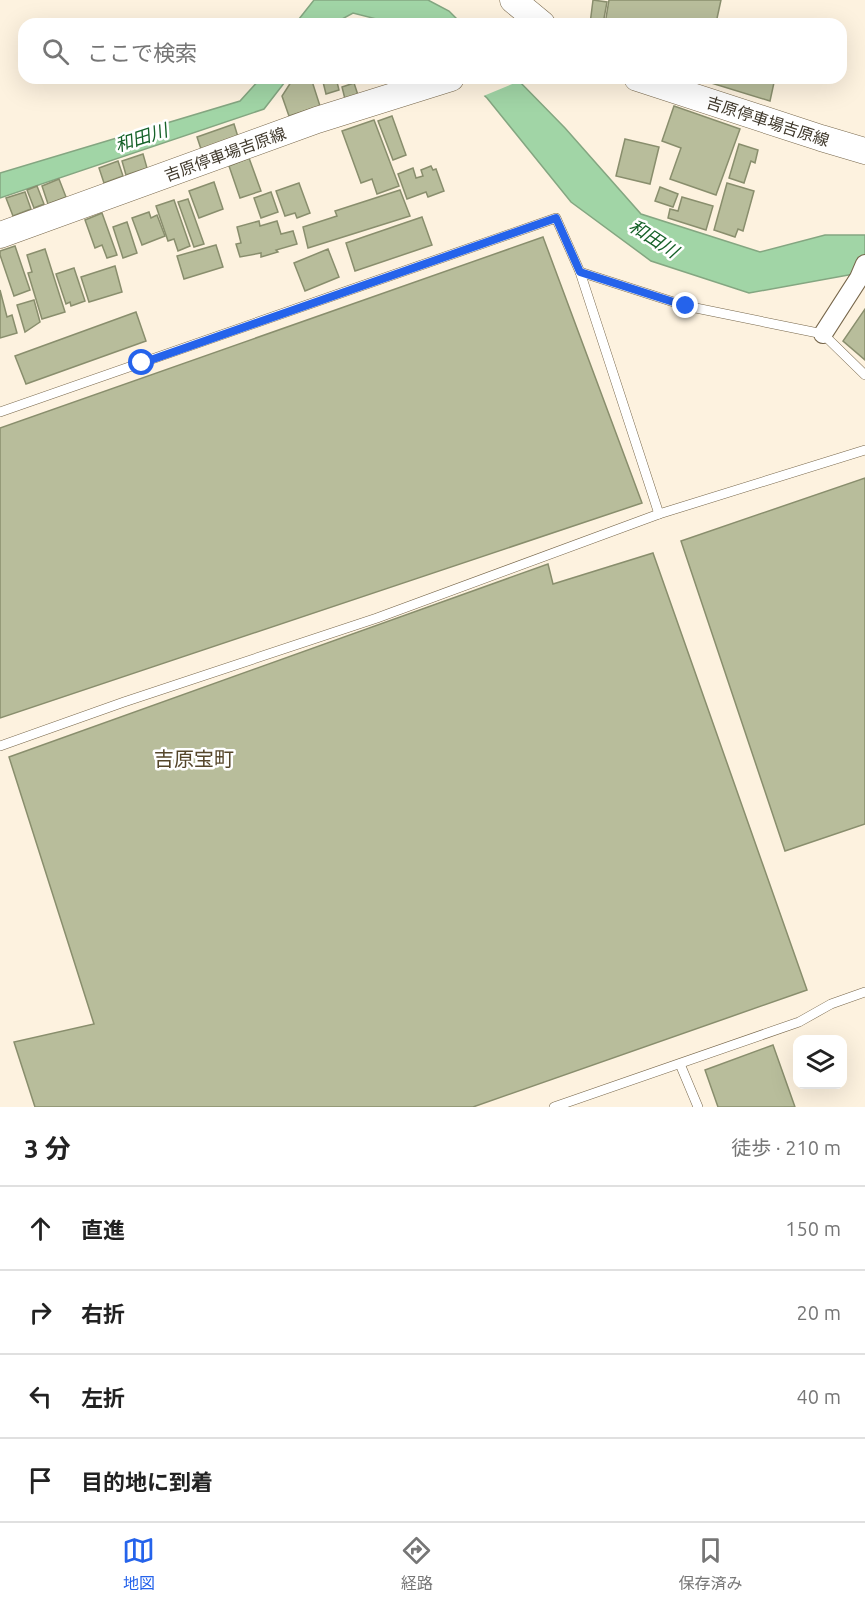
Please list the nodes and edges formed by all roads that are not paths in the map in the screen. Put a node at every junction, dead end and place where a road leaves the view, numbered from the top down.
1 (513, 0) edge
2 (535, 18) edge
3 (432, 84) edge
4 (655, 84) edge
5 (865, 151) edge
6 (0, 235) edge
7 (580, 272) junction
8 (863, 274) edge
9 (823, 334) junction
10 (865, 375) edge
11 (0, 412) edge
12 (865, 450) edge
13 (659, 514) junction
14 (0, 746) edge
15 (865, 992) edge
16 (680, 1064) junction
17 (555, 1107) edge
18 (698, 1107) edge

1 - 2 main road
3 - 6 main road, 吉原停車場吉原線
4 - 5 main road, 吉原停車場吉原線
7 - 9 lane
7 - 11 lane
7 - 13 lane
8 - 9 street
9 - 10 lane
12 - 13 lane
13 - 14 lane
15 - 16 lane
16 - 17 lane
16 - 18 lane

